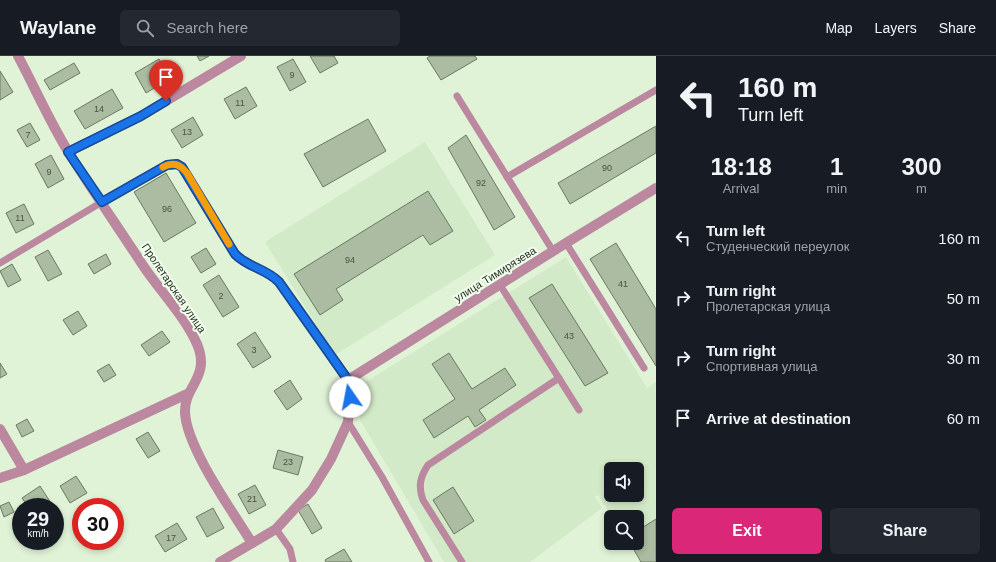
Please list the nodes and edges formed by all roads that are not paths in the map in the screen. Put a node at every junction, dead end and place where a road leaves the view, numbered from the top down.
1 (18, 56) edge
2 (241, 56) edge
3 (656, 90) edge
4 (457, 96) dead end
5 (68, 152) junction
6 (507, 177) junction
7 (656, 188) edge
8 (102, 202) junction
9 (566, 243) junction
10 (553, 251) junction
11 (0, 263) edge
12 (500, 285) junction
13 (644, 368) dead end
14 (559, 378) junction
15 (348, 380) junction
16 (189, 393) junction
17 (579, 410) dead end
18 (348, 422) junction
19 (0, 428) edge
20 (24, 470) junction
21 (0, 478) edge
22 (276, 528) junction
23 (252, 543) junction
24 (220, 562) edge
25 (293, 562) edge
26 (429, 562) edge
27 (462, 562) edge

1 - 5 street, Пролетарская улица
2 - 5 street
3 - 6 lane
4 - 6 lane
5 - 8 street, Пролетарская улица
6 - 10 lane
7 - 9 street, улица Тимирязева
8 - 11 lane
8 - 15 street
8 - 16 street, Пролетарская улица
9 - 10 street, улица Тимирязева
9 - 13 lane
10 - 12 street, улица Тимирязева
12 - 14 lane
12 - 15 street, улица Тимирязева
14 - 17 lane
14 - 27 lane
15 - 18 street
16 - 20 street
16 - 23 street, Пролетарская улица
18 - 22 street
18 - 26 lane
19 - 20 street
20 - 21 street
22 - 23 street
22 - 25 lane
23 - 24 street

